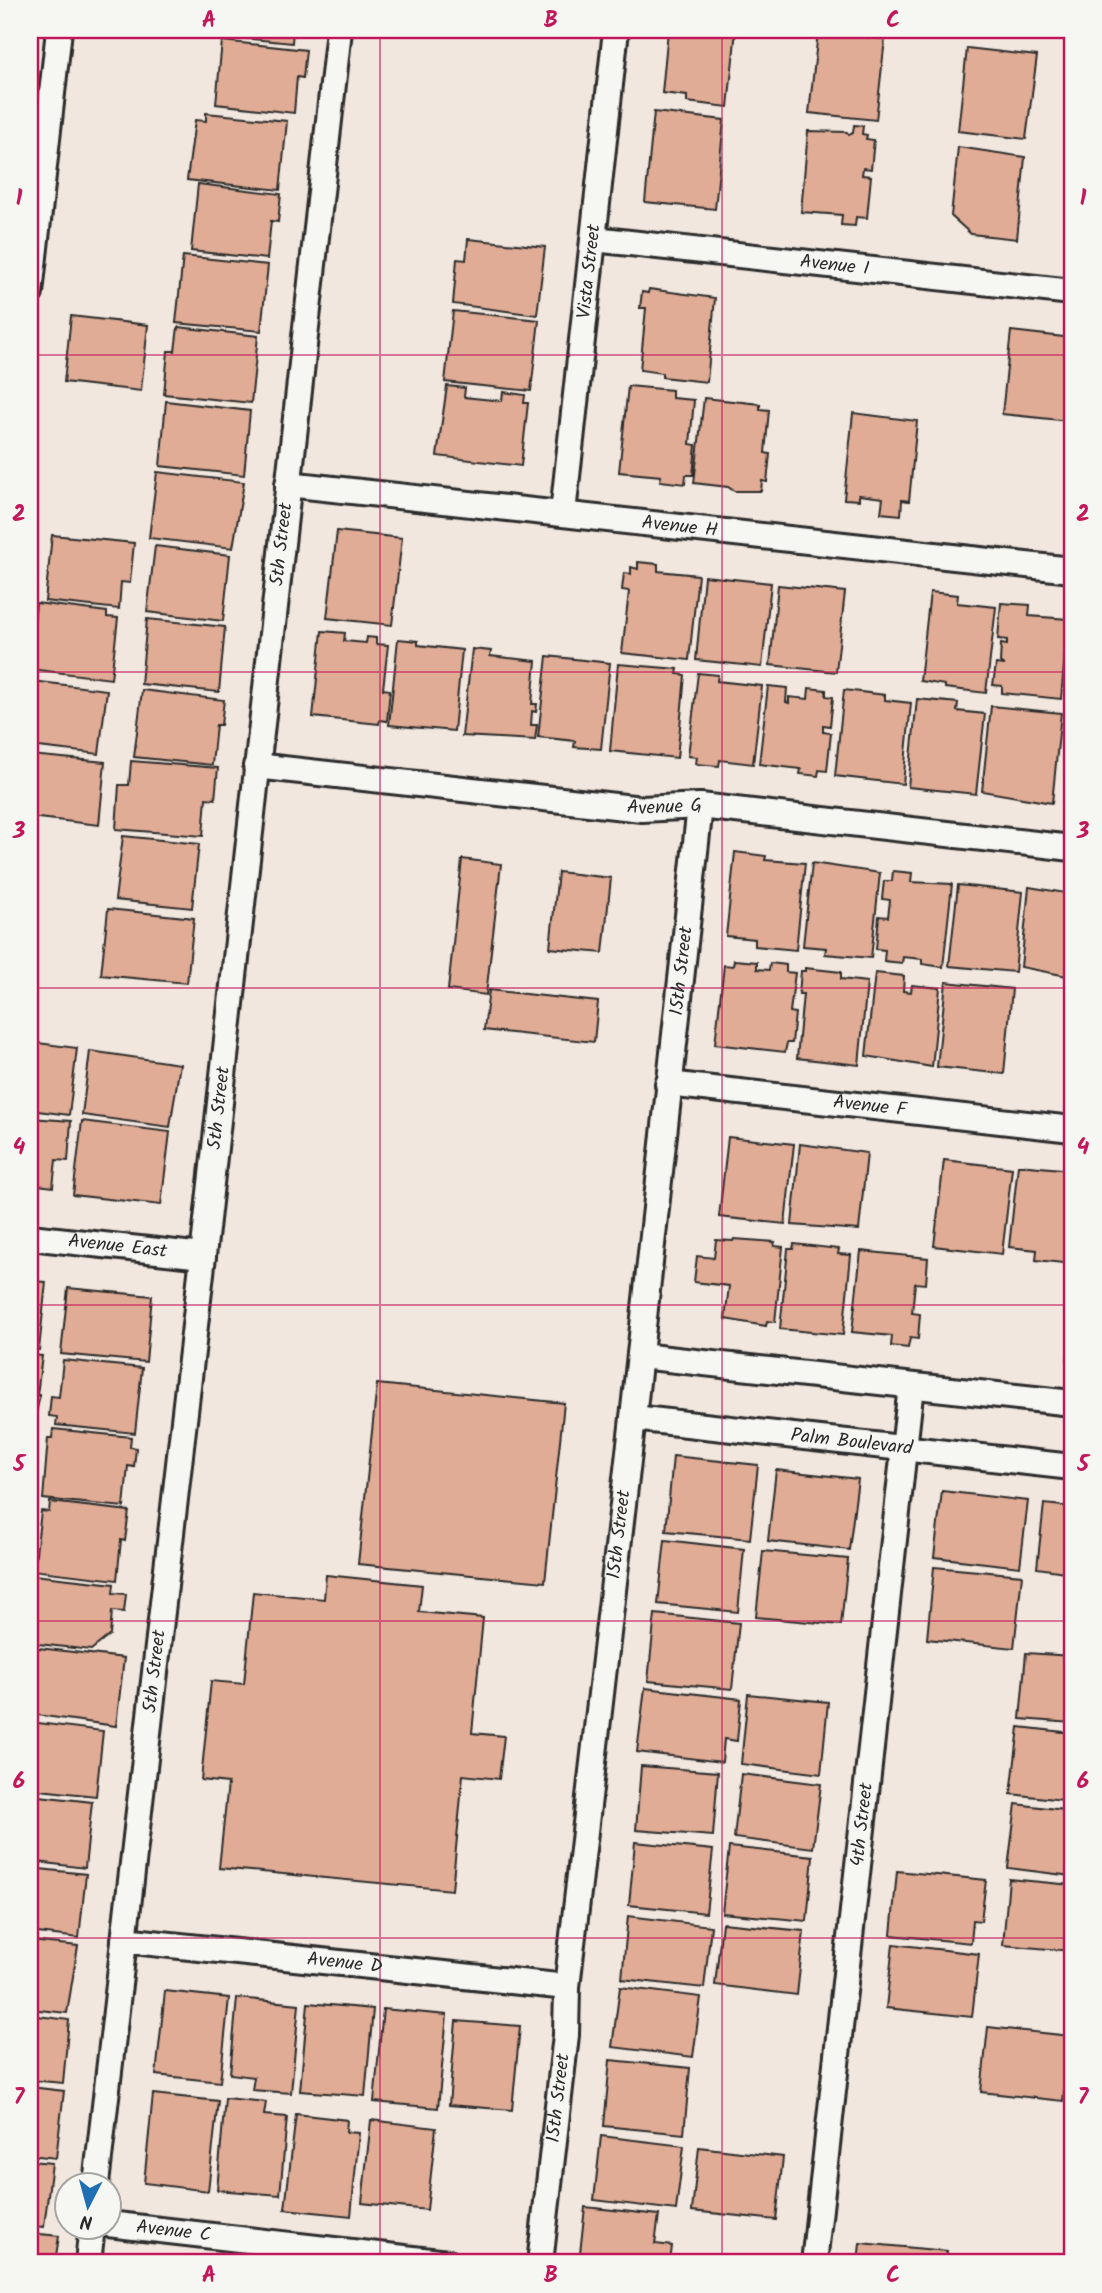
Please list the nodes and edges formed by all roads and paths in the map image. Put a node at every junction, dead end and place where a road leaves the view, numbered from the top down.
1 (59, 30) edge
2 (339, 30) edge
3 (616, 30) edge
4 (594, 239) junction
5 (1072, 292) edge
6 (30, 293) edge
7 (288, 485) junction
8 (563, 513) junction
9 (1072, 570) edge
10 (256, 766) junction
11 (700, 806) junction
12 (1072, 848) edge
13 (668, 1084) junction
14 (1072, 1129) edge
15 (30, 1237) edge
16 (203, 1256) junction
17 (640, 1356) junction
18 (911, 1386) junction
19 (1072, 1403) edge
20 (633, 1418) junction
21 (904, 1449) junction
22 (1072, 1467) edge
23 (124, 1940) junction
24 (566, 1987) junction
25 (98, 2170) edge
26 (122, 2226) edge
27 (91, 2240) edge
28 (88, 2263) edge
29 (448, 2263) edge
30 (540, 2263) edge
31 (814, 2263) edge

1 - 6 lane
2 - 7 lane, 5th Street
3 - 4 lane, Vista Street
4 - 5 lane, Avenue I
4 - 8 lane, Vista Street
7 - 8 lane, Avenue H
7 - 10 lane, 5th Street
8 - 9 lane, Avenue H
10 - 11 lane, Avenue G
10 - 16 lane, 5th Street
11 - 12 lane, Avenue G
11 - 13 lane, 15th Street
13 - 14 lane, Avenue F
13 - 17 lane, 15th Street
15 - 16 lane, Avenue East
16 - 23 lane, 5th Street
17 - 18 lane
17 - 20 lane, 15th Street
18 - 19 lane
18 - 21 lane, 4th Street
20 - 21 lane, Palm Boulevard
20 - 24 lane, 15th Street
21 - 22 lane, Palm Boulevard
21 - 31 lane, 4th Street
23 - 24 lane, Avenue D
23 - 25 lane, 5th Street
24 - 30 lane, 15th Street
26 - 29 lane, Avenue C
27 - 28 lane

